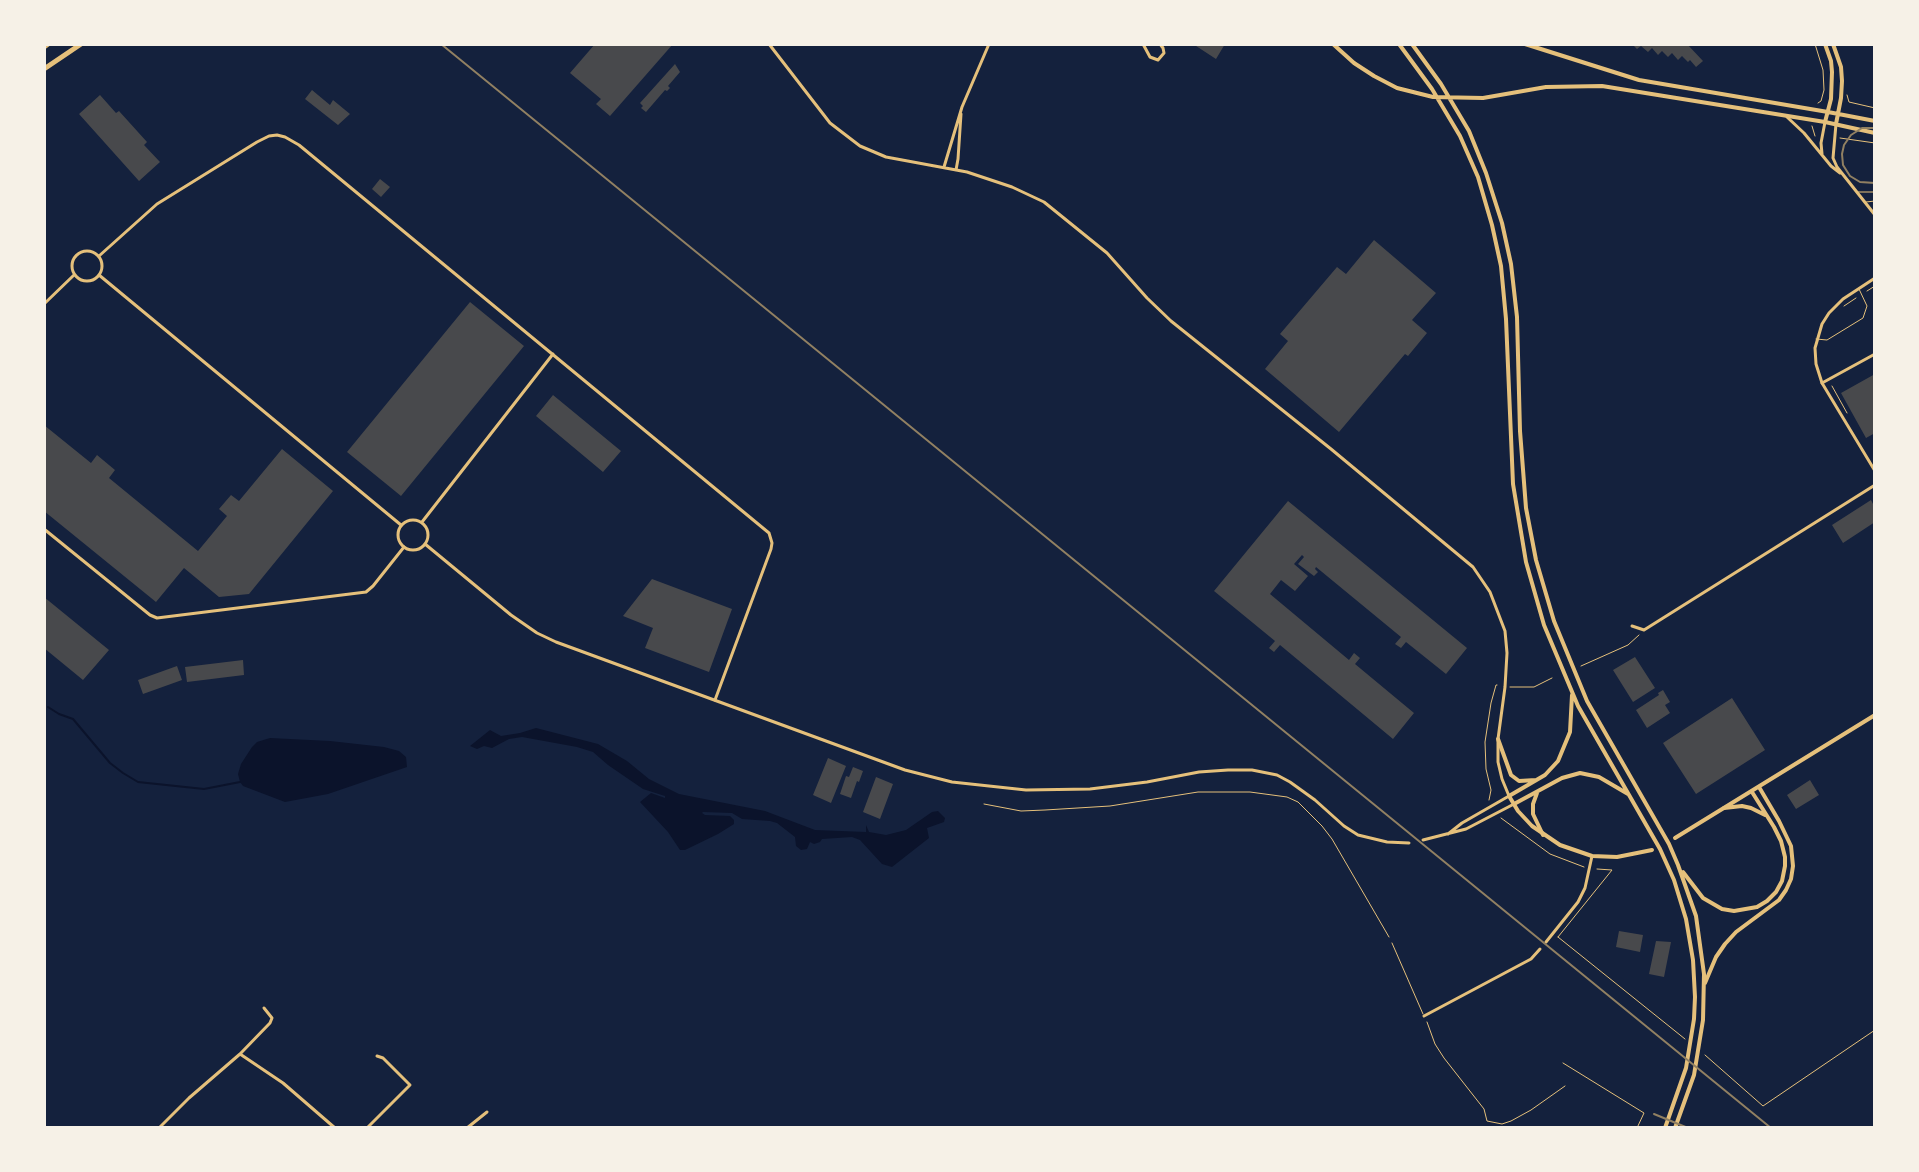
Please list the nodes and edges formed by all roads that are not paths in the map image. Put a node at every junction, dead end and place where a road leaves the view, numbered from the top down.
1 (81, 44) edge
2 (769, 44) edge
3 (989, 44) edge
4 (1143, 44) edge
5 (1160, 44) edge
6 (1333, 44) edge
7 (1399, 44) edge
8 (1412, 44) edge
9 (1525, 44) edge
10 (1825, 44) edge
11 (1833, 44) edge
12 (44, 69) edge
13 (962, 107) junction
14 (1828, 112) junction
15 (1838, 114) junction
16 (1787, 117) junction
17 (1875, 121) edge
18 (1825, 122) junction
19 (1836, 124) junction
20 (1875, 133) edge
21 (1822, 155) junction
22 (944, 167) junction
23 (956, 170) junction
24 (1843, 176) junction
25 (1856, 192) junction
26 (1875, 192) edge
27 (1875, 201) edge
28 (1864, 202) junction
29 (1875, 215) edge
30 (99, 256) junction
31 (74, 275) junction
32 (99, 275) junction
33 (1875, 278) edge
34 (1859, 288) junction
35 (44, 304) edge
36 (1816, 339) junction
37 (553, 354) junction
38 (1875, 354) edge
39 (1822, 383) junction
40 (1875, 471) edge
41 (1875, 485) edge
42 (422, 522) junction
43 (401, 525) junction
44 (44, 529) edge
45 (425, 544) junction
46 (404, 547) junction
47 (1632, 626) dead end
48 (1572, 691) junction
49 (715, 701) junction
50 (1875, 715) edge
51 (1498, 739) junction
52 (1539, 780) junction
53 (1759, 787) junction
54 (1538, 791) junction
55 (1752, 792) junction
56 (1630, 795) junction
57 (1509, 796) junction
58 (1514, 804) junction
59 (1724, 808) junction
60 (1767, 816) junction
61 (1448, 834) junction
62 (1543, 835) junction
63 (1675, 838) dead end
64 (1423, 840) dead end
65 (1409, 843) dead end
66 (1652, 850) dead end
67 (1592, 856) junction
68 (1677, 862) junction
69 (1546, 942) dead end
70 (1392, 943) road end
71 (1540, 949) dead end
72 (1704, 985) junction
73 (264, 1008) dead end
74 (1424, 1016) joint
75 (240, 1054) junction
76 (377, 1056) dead end
77 (487, 1112) dead end
78 (159, 1128) edge
79 (335, 1128) edge
80 (367, 1128) edge
81 (467, 1128) edge
82 (1665, 1128) edge
83 (1675, 1128) edge

1 - 12 highway
2 - 22 street
3 - 13 street
4 - 5 street
6 - 16 main road
7 - 48 main road
8 - 68 main road
9 - 14 main road
10 - 14 main road
11 - 15 main road
13 - 22 street
13 - 23 street
14 - 15 main road
14 - 18 main road
15 - 17 main road
15 - 19 main road
16 - 18 main road
16 - 21 street
18 - 19 main road
18 - 21 street
19 - 20 main road
19 - 24 street
21 - 24 street
22 - 23 street
23 - 51 street
24 - 25 street
25 - 26 lane
25 - 28 street
27 - 28 lane
28 - 29 street
30 - 31 street
30 - 32 street
30 - 37 street
31 - 32 street
31 - 35 street
32 - 43 street
33 - 34 street
34 - 36 street
34 - 36 lane
36 - 39 street
37 - 42 street
37 - 49 street
38 - 39 street
39 - 40 street
41 - 47 street
42 - 43 street
42 - 45 street
43 - 46 street
44 - 46 street
45 - 46 street
45 - 49 street
48 - 52 main road
48 - 56 main road
49 - 65 street
50 - 53 main road
51 - 52 main road
51 - 57 street
52 - 57 main road
53 - 55 main road
53 - 72 main road
54 - 56 main road
54 - 58 main road
54 - 62 main road
55 - 59 main road
55 - 60 main road
56 - 82 main road
57 - 58 main road
57 - 61 street
58 - 61 street
58 - 62 main road
59 - 60 main road
59 - 63 main road
60 - 68 main road
61 - 64 street
62 - 67 main road
66 - 67 main road
67 - 69 street
68 - 72 main road
70 - 74 lane
71 - 74 street
72 - 83 main road
73 - 75 street
75 - 78 street
75 - 79 street
76 - 80 street
77 - 81 street

